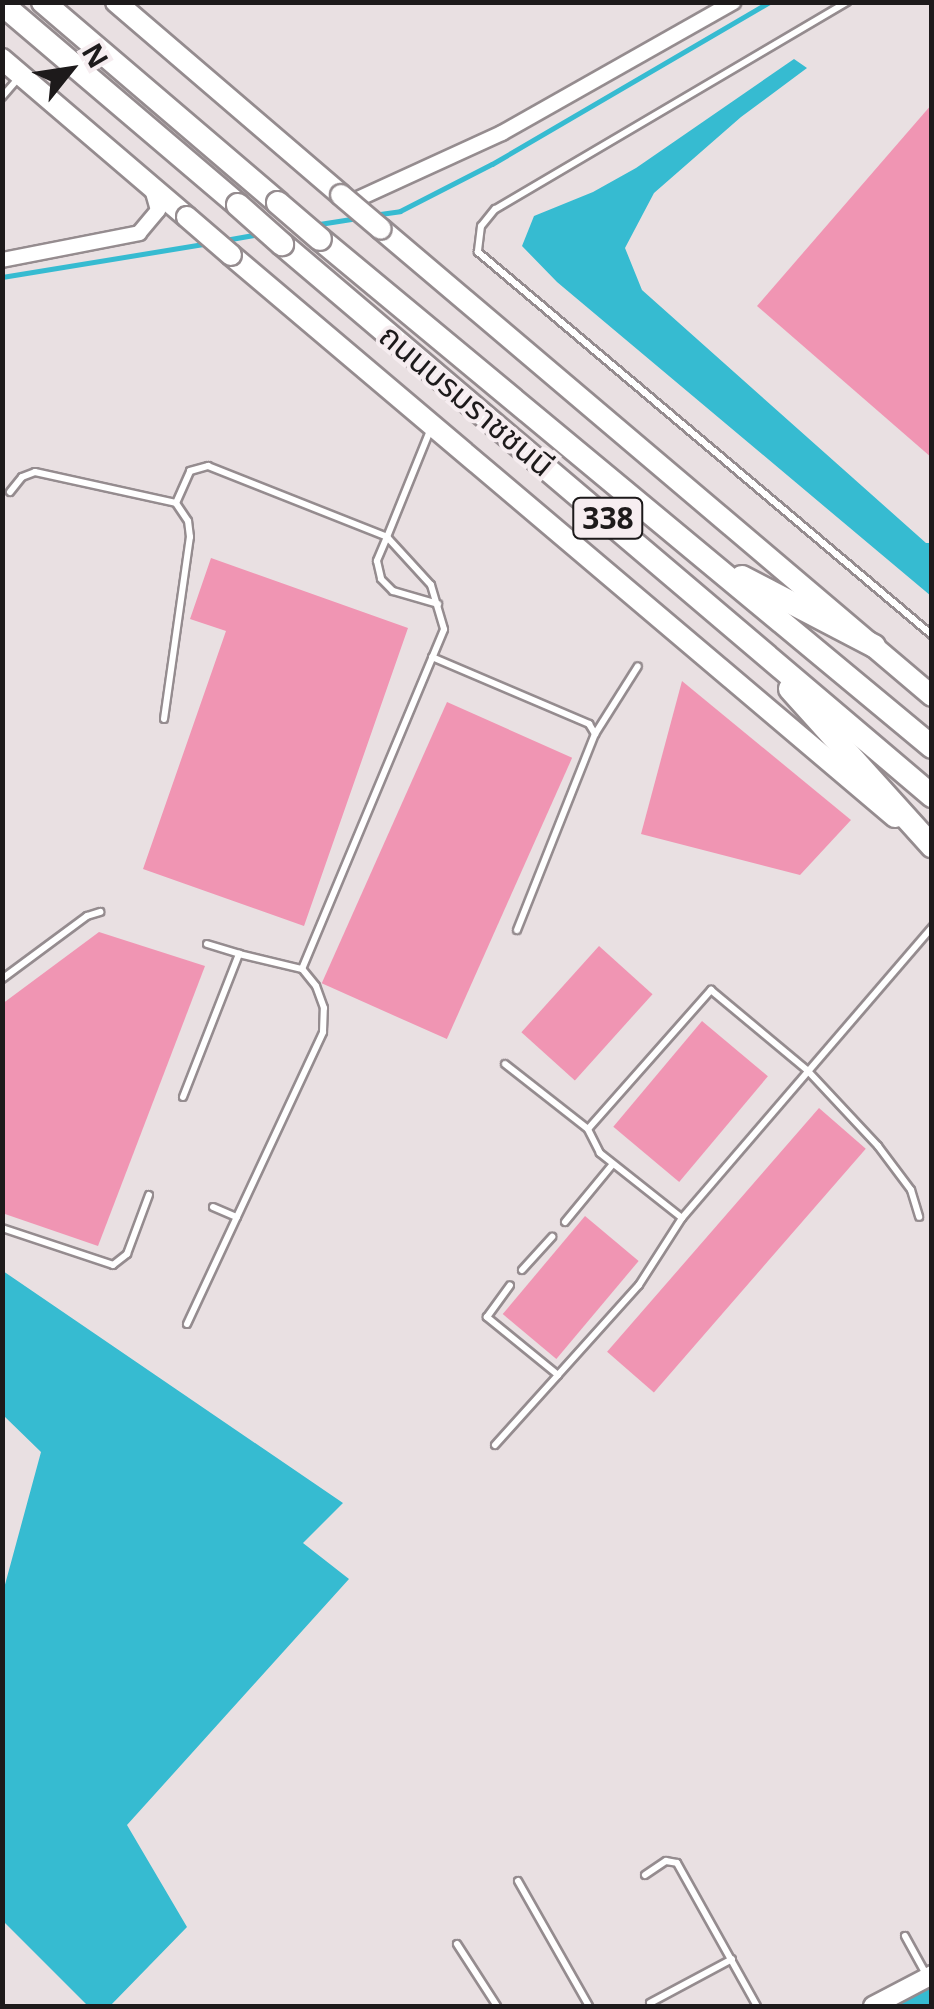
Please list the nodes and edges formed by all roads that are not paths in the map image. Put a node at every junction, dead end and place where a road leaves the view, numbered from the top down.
1 (43, 2) edge
2 (734, 2) edge
3 (847, 2) edge
4 (2, 4) edge
5 (131, 7) edge
6 (2, 59) edge
7 (21, 74) junction
8 (4, 92) edge
9 (149, 184) junction
10 (350, 196) junction
11 (2, 260) edge
12 (431, 427) junction
13 (10, 492) dead end
14 (176, 503) junction
15 (388, 537) junction
16 (699, 554) junction
17 (440, 604) junction
18 (723, 615) junction
19 (932, 635) edge
20 (874, 646) junction
21 (432, 657) junction
22 (638, 666) dead end
23 (932, 696) edge
24 (164, 720) dead end
25 (595, 734) junction
26 (932, 746) edge
27 (932, 796) edge
28 (932, 846) edge
29 (100, 912) dead end
30 (932, 927) edge
31 (517, 930) dead end
32 (208, 944) dead end
33 (239, 954) junction
34 (302, 970) junction
35 (2, 979) edge
36 (505, 1064) dead end
37 (807, 1070) junction
38 (184, 1096) dead end
39 (588, 1129) junction
40 (613, 1164) junction
41 (149, 1195) dead end
42 (213, 1208) dead end
43 (237, 1217) junction
44 (919, 1217) dead end
45 (682, 1218) junction
46 (566, 1222) dead end
47 (2, 1228) edge
48 (552, 1237) dead end
49 (522, 1270) dead end
50 (510, 1284) dead end
51 (187, 1324) dead end
52 (558, 1376) junction
53 (495, 1445) dead end
54 (645, 1875) dead end
55 (518, 1881) dead end
56 (905, 1936) dead end
57 (457, 1944) dead end
58 (732, 1959) junction
59 (929, 1976) edge
60 (650, 2004) dead end
61 (497, 2006) edge
62 (589, 2006) edge
63 (755, 2006) edge
64 (872, 2006) edge

1 - 16 highway, ถนนบรมราชชนนี / 338, bridge
2 - 10 street
3 - 19 lane
4 - 18 highway, ถนนบรมราชชนนี / 338, bridge
5 - 10 main road
6 - 7 main road
7 - 8 lane
7 - 9 main road
9 - 11 street
9 - 12 main road, bridge
10 - 20 main road, bridge
12 - 15 lane
12 - 28 main road
13 - 14 lane
14 - 15 lane
14 - 24 lane
15 - 17 lane
15 - 17 lane
16 - 20 highway
16 - 26 highway, ถนนบรมราชชนนี / 338
17 - 21 lane
18 - 27 highway, ถนนบรมราชชนนี / 338
18 - 28 highway
20 - 23 main road
21 - 25 lane
21 - 34 lane
22 - 25 lane
25 - 31 lane
29 - 35 lane
30 - 37 lane
32 - 33 lane
33 - 34 lane
33 - 38 lane
34 - 43 lane
36 - 39 lane
37 - 39 lane
37 - 44 lane
37 - 45 lane
39 - 40 lane
40 - 45 lane
40 - 46 lane
41 - 47 lane
42 - 43 lane
43 - 51 lane
45 - 52 lane
48 - 49 lane
50 - 52 lane
52 - 53 lane
54 - 58 lane
55 - 62 lane
56 - 59 lane
57 - 61 lane
58 - 60 lane
58 - 63 lane
59 - 64 street

